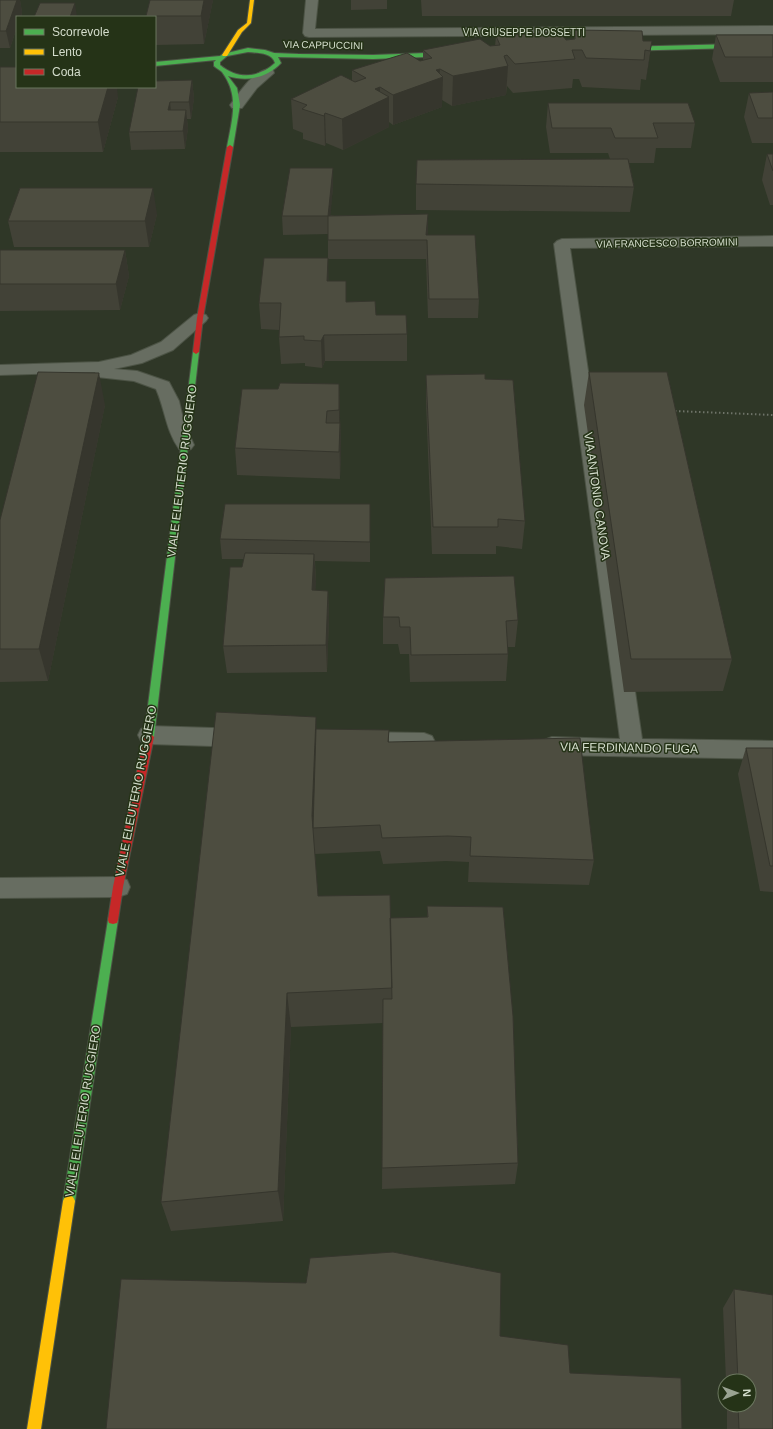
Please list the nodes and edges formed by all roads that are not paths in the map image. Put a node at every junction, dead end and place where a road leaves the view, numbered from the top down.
1 (252, 0) edge
2 (312, 0) edge
3 (249, 23) junction
4 (773, 30) edge
5 (255, 32) dead end
6 (259, 41) dead end
7 (773, 45) edge
8 (614, 49) edge
9 (269, 53) junction
10 (458, 54) edge
11 (222, 56) junction
12 (373, 57) junction
13 (156, 65) edge
14 (156, 65) edge
15 (303, 65) dead end
16 (289, 67) dead end
17 (272, 70) junction
18 (222, 72) junction
19 (237, 105) junction
20 (773, 241) edge
21 (562, 244) joint
22 (200, 318) junction
23 (61, 369) junction
24 (0, 370) edge
25 (185, 445) junction
26 (149, 735) junction
27 (268, 738) edge
28 (339, 740) edge
29 (442, 743) edge
30 (529, 745) edge
31 (632, 748) junction
32 (773, 750) edge
33 (118, 887) junction
34 (0, 888) edge
35 (34, 1429) edge

1 - 3 street
2 - 4 street, VIA GIUSEPPE DOSSETTI
3 - 5 street
3 - 11 street
6 - 9 street
7 - 8 street
9 - 11 street, VIA CAPPUCCINI
9 - 12 street, VIA CAPPUCCINI
9 - 17 street
10 - 12 street, VIA CAPPUCCINI
11 - 13 street, VIA CAPPUCCINI
11 - 18 street
12 - 15 street, VIA CAPPUCCINI
14 - 18 street, VIA CAPPUCCINI
16 - 17 street, VIA CAPPUCCINI
17 - 18 street, VIA CAPPUCCINI
17 - 19 street, VIALE ELEUTERIO RUGGIERO
18 - 19 street, VIALE ELEUTERIO RUGGIERO
19 - 22 street, VIALE ELEUTERIO RUGGIERO
20 - 21 street, VIA FRANCESCO BORROMINI
21 - 31 street, VIA ANTONIO CANOVA
22 - 23 street
22 - 25 street, VIALE ELEUTERIO RUGGIERO
23 - 24 street
23 - 25 street
25 - 26 street, VIALE ELEUTERIO RUGGIERO
26 - 27 street
26 - 33 street, VIALE ELEUTERIO RUGGIERO
28 - 29 street
30 - 31 street, VIA FERDINANDO FUGA
31 - 32 street, VIA FERDINANDO FUGA
33 - 34 street
33 - 35 street, VIALE ELEUTERIO RUGGIERO

